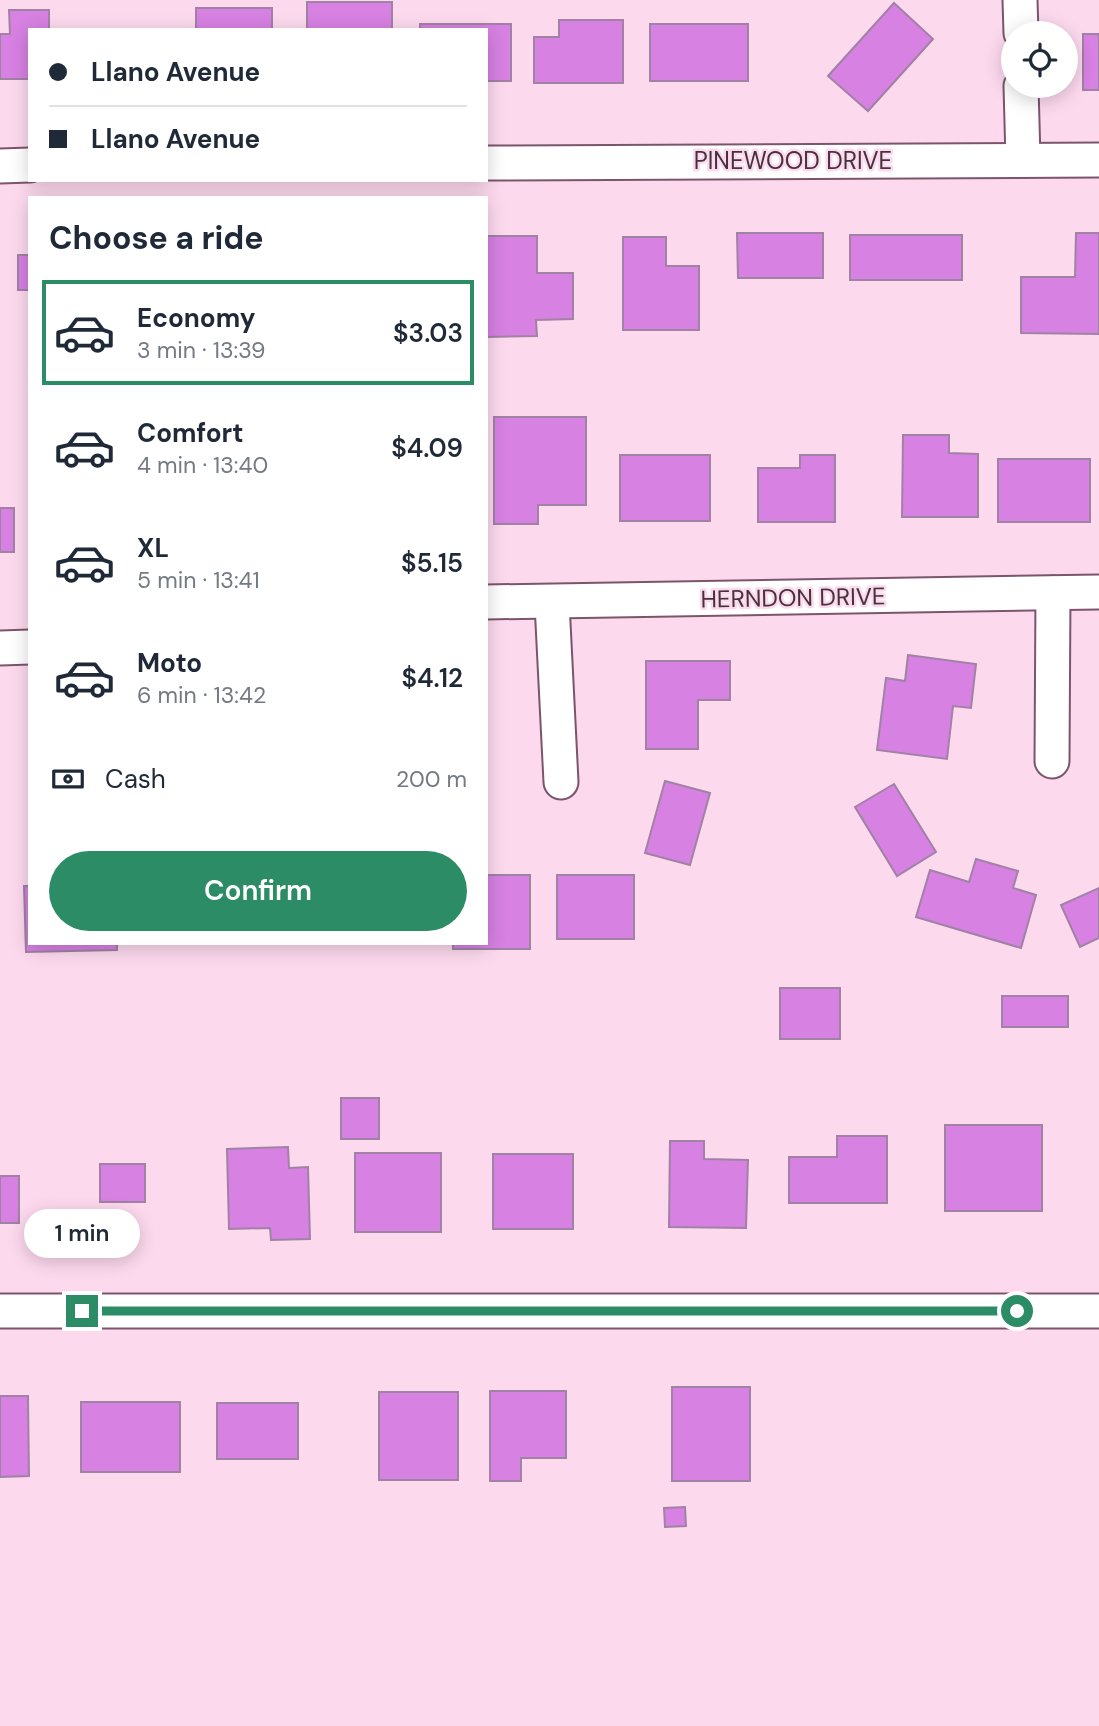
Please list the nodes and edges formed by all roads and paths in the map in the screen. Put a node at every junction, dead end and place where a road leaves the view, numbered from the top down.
1 (1020, 0) edge
2 (1021, 21) edge
3 (1021, 98) edge
4 (1023, 159) junction
5 (1099, 160) edge
6 (488, 163) edge
7 (28, 165) edge
8 (0, 166) edge
9 (1099, 592) edge
10 (1053, 593) junction
11 (488, 602) edge
12 (552, 603) junction
13 (28, 647) edge
14 (0, 648) edge
15 (1052, 761) dead end
16 (561, 782) dead end
17 (0, 1311) edge
18 (1099, 1311) edge

1 - 2 street
3 - 4 street
4 - 5 street, PINEWOOD DRIVE
4 - 6 street, PINEWOOD DRIVE
7 - 8 street
9 - 10 street, HERNDON DRIVE
10 - 12 street, HERNDON DRIVE
10 - 15 street
11 - 12 street, HERNDON DRIVE
12 - 16 street
13 - 14 street
17 - 18 street

